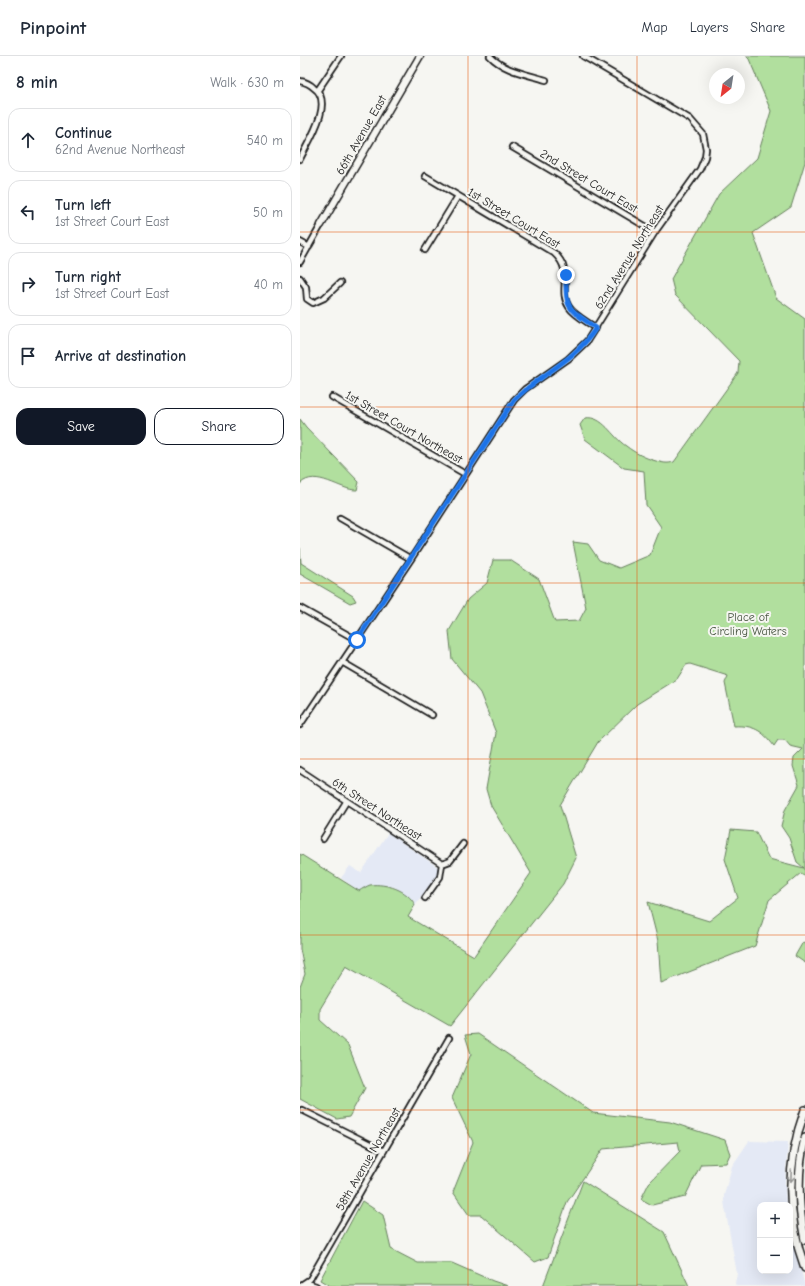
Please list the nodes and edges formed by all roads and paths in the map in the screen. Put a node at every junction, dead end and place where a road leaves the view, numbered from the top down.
1 (341, 56) edge
2 (420, 56) edge
3 (490, 56) edge
4 (582, 56) edge
5 (546, 80) dead end
6 (300, 81) edge
7 (318, 90) junction
8 (512, 147) dead end
9 (300, 159) edge
10 (425, 176) dead end
11 (458, 196) junction
12 (321, 226) joint
13 (655, 232) junction
14 (300, 242) edge
15 (309, 247) junction
16 (426, 250) dead end
17 (300, 262) edge
18 (300, 278) edge
19 (340, 283) dead end
20 (596, 328) junction
21 (332, 397) dead end
22 (465, 474) junction
23 (340, 518) dead end
24 (411, 559) junction
25 (300, 608) edge
26 (357, 640) junction
27 (342, 662) junction
28 (432, 715) dead end
29 (300, 724) edge
30 (300, 770) edge
31 (346, 802) junction
32 (323, 839) dead end
33 (463, 844) dead end
34 (442, 864) junction
35 (425, 898) dead end
36 (449, 1038) dead end
37 (302, 1110) dead end
38 (805, 1110) edge
39 (805, 1138) edge
40 (384, 1151) junction
41 (805, 1240) edge
42 (805, 1268) edge
43 (301, 1284) edge
44 (316, 1286) edge

1 - 7 street
2 - 12 street, 66th Avenue East
3 - 5 street
4 - 13 street, 62nd Avenue Northeast
6 - 7 street
7 - 9 street
8 - 13 street, 2nd Street Court East
10 - 11 street, 1st Street Court East
11 - 16 street
11 - 20 street, 1st Street Court East
12 - 15 street
13 - 20 street, 62nd Avenue Northeast
14 - 15 street
15 - 17 street
18 - 19 street
20 - 22 street, 62nd Avenue Northeast
21 - 22 street, 1st Street Court Northeast
22 - 24 street, 62nd Avenue Northeast
23 - 24 street
24 - 26 street, 62nd Avenue Northeast
25 - 26 street
26 - 27 street, 62nd Avenue Northeast
27 - 28 street
27 - 29 street, 62nd Avenue Northeast
30 - 31 street, 6th Street Northeast
31 - 32 street
31 - 34 street, 6th Street Northeast
33 - 34 street
34 - 35 street
36 - 40 street, 58th Avenue Northeast
37 - 40 street
38 -> 42 main road
39 - 41 main road
40 - 43 street, 58th Avenue Northeast
43 - 44 street

